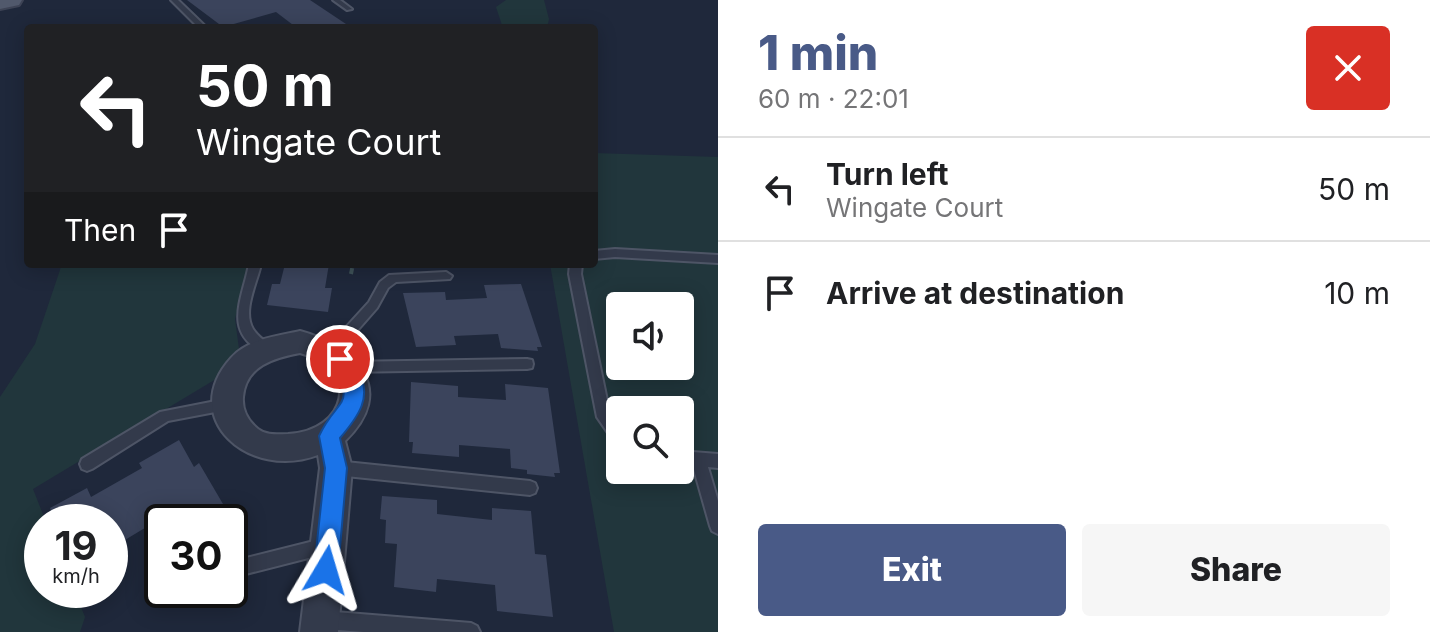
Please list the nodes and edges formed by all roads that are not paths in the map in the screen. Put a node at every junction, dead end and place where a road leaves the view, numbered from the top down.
1 (11, 0) edge
2 (174, 0) edge
3 (336, 0) edge
4 (0, 2) edge
5 (349, 9) dead end
6 (199, 24) edge
7 (598, 255) edge
8 (718, 259) edge
9 (254, 268) edge
10 (576, 268) edge
11 (446, 276) dead end
12 (265, 348) junction
13 (339, 359) junction
14 (527, 364) dead end
15 (226, 405) junction
16 (606, 420) edge
17 (333, 452) junction
18 (694, 459) edge
19 (698, 459) junction
20 (718, 461) edge
21 (87, 464) dead end
22 (530, 488) dead end
23 (718, 526) edge
24 (329, 546) junction
25 (248, 566) edge
26 (319, 626) edge
27 (471, 632) edge

1 - 4 main road
2 - 6 lane
3 - 5 lane
7 - 8 lane
9 - 12 lane
10 - 16 lane
11 - 13 lane
12 - 13 street
12 - 15 street
13 - 14 lane
13 - 17 street
15 - 17 street
15 - 21 lane
17 - 22 lane
17 - 24 street
18 - 19 lane
19 - 20 lane
19 - 23 lane
24 - 25 lane
24 - 26 street
26 - 27 lane

